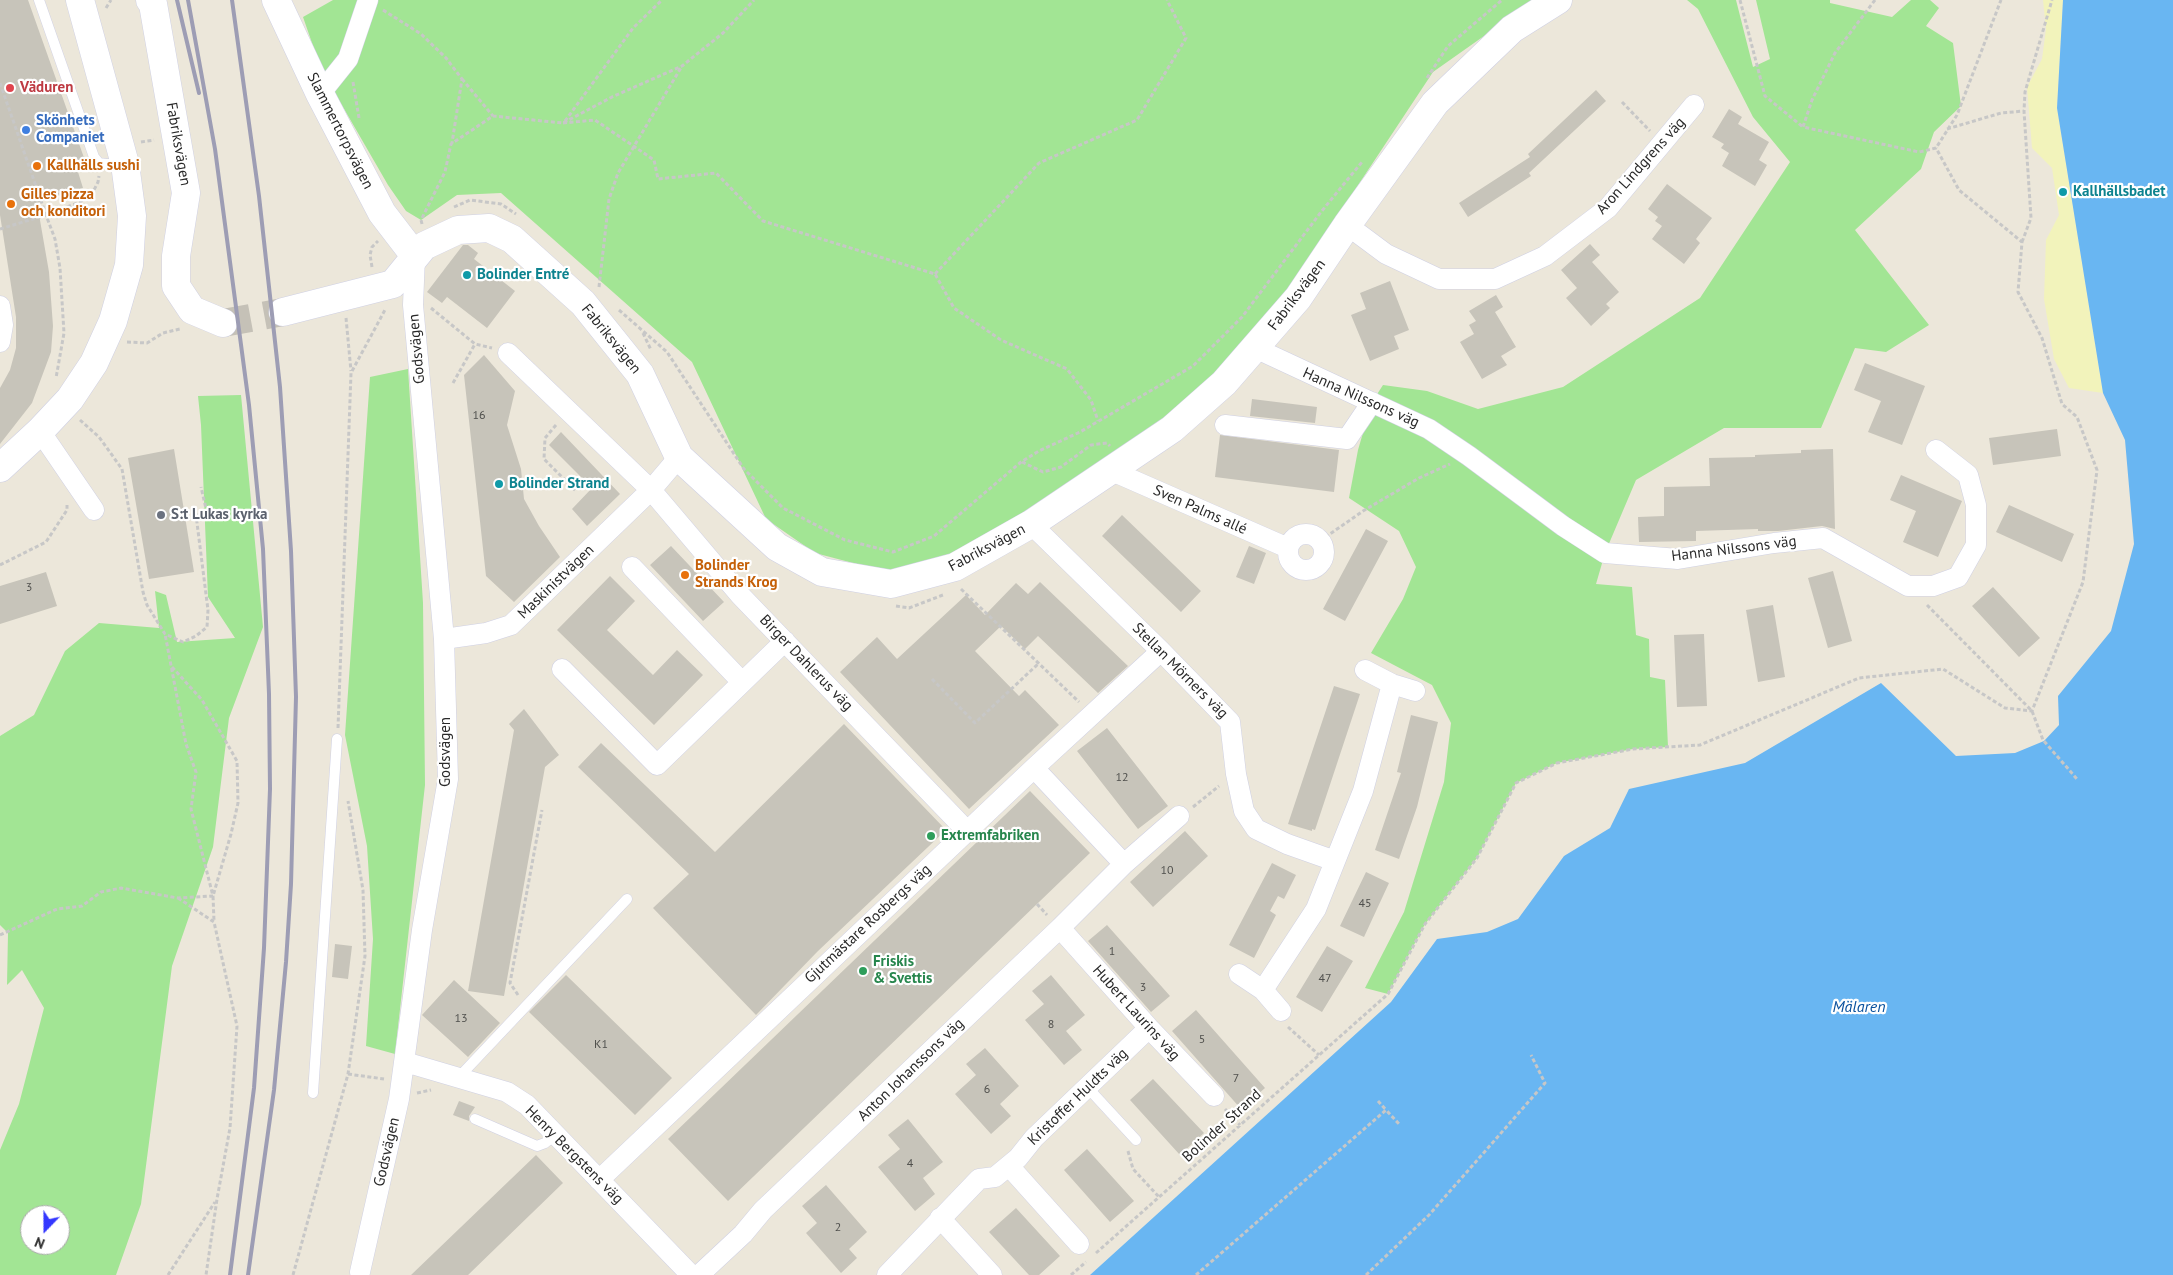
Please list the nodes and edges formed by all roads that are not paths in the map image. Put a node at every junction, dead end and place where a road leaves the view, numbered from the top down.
1 (39, 0) edge
2 (80, 0) edge
3 (150, 0) edge
4 (276, 0) edge
5 (1558, 0) edge
6 (368, 2) edge
7 (320, 94) junction
8 (1694, 105) dead end
9 (120, 156) junction
10 (1347, 225) junction
11 (415, 256) junction
12 (0, 306) edge
13 (283, 312) tunnel mouth
14 (223, 323) tunnel mouth
15 (0, 342) edge
16 (1256, 348) junction
17 (508, 353) dead end
18 (1372, 402) junction
19 (1225, 425) dead end
20 (40, 431) junction
21 (1936, 450) dead end
22 (679, 457) junction
23 (1120, 466) junction
24 (0, 468) edge
25 (651, 490) junction
26 (94, 510) dead end
27 (1032, 524) junction
28 (1288, 548) junction
29 (632, 567) dead end
30 (444, 639) junction
31 (785, 641) junction
32 (1161, 651) junction
33 (562, 669) dead end
34 (1365, 670) dead end
35 (742, 682) junction
36 (1392, 684) junction
37 (1415, 691) dead end
38 (338, 739) road end
39 (1034, 768) junction
40 (1187, 811) road end
41 (967, 831) junction
42 (1335, 861) junction
43 (1124, 864) junction
44 (627, 899) dead end
45 (1060, 928) junction
46 (1239, 974) dead end
47 (1263, 990) junction
48 (1282, 1011) dead end
49 (1149, 1028) junction
50 (405, 1062) junction
51 (459, 1077) junction
52 (1088, 1088) junction
53 (313, 1093) dead end
54 (1214, 1096) dead end
55 (475, 1119) dead end
56 (555, 1135) junction
57 (1136, 1140) road end
58 (1008, 1166) junction
59 (599, 1180) junction
60 (940, 1218) junction
61 (1078, 1244) dead end
62 (360, 1272) dead end
63 (691, 1275) edge
64 (699, 1275) edge
65 (887, 1275) edge
66 (992, 1275) edge

1 - 9 lane
2 - 9 street
3 - 14 street, Fabriksvägen
4 - 7 street, Slammertorpsvägen
5 - 10 street, Fabriksvägen
6 - 7 street
7 - 11 street, Slammertorpsvägen
8 - 10 street, Aron Lindgrens väg
9 - 20 street
10 - 16 street, Fabriksvägen
11 - 13 street, Fabriksvägen
11 - 22 street, Fabriksvägen
11 - 30 street, Godsvägen
12 - 15 street
16 - 18 street, Hanna Nilssons väg
16 - 23 street, Fabriksvägen
17 - 25 street, Birger Dahlerus väg
18 - 19 street
18 - 21 street, Hanna Nilssons väg
20 - 24 street
20 - 26 street
22 - 25 street
22 - 27 street, Fabriksvägen
23 - 27 street, Fabriksvägen
23 - 28 street, Sven Palms allé
25 - 30 street, Maskinistvägen
25 - 31 street, Birger Dahlerus väg
27 - 32 street, Stellan Mörners väg
28 - 28 street
29 - 35 street
30 - 50 street, Godsvägen
31 - 35 street
31 - 41 street, Birger Dahlerus väg
32 - 39 street, Gjutmästare Rosbergs väg
32 - 42 street, Stellan Mörners väg
33 - 35 street
34 - 36 street
36 - 37 street
36 - 42 street
38 - 53 lane
39 - 41 street, Gjutmästare Rosbergs väg
39 - 43 street
40 - 43 street, Anton Johanssons väg
41 - 59 street, Gjutmästare Rosbergs väg
42 - 47 street
43 - 45 street, Anton Johanssons väg
44 - 51 lane
45 - 49 street, Hubert Laurins väg
45 - 64 street, Anton Johanssons väg
46 - 47 street
47 - 48 street
49 - 52 street, Kristoffer Huldts väg
49 - 54 street, Hubert Laurins väg
50 - 51 street, Henry Bergstens väg
50 - 62 street, Godsvägen
51 - 56 street, Henry Bergstens väg
52 - 57 lane
52 - 58 street, Kristoffer Huldts väg
55 - 56 lane
56 - 59 street, Henry Bergstens väg
58 - 60 street, Kristoffer Huldts väg
58 - 61 street
59 - 63 street, Henry Bergstens väg
60 - 65 street, Kristoffer Huldts väg
60 - 66 street

